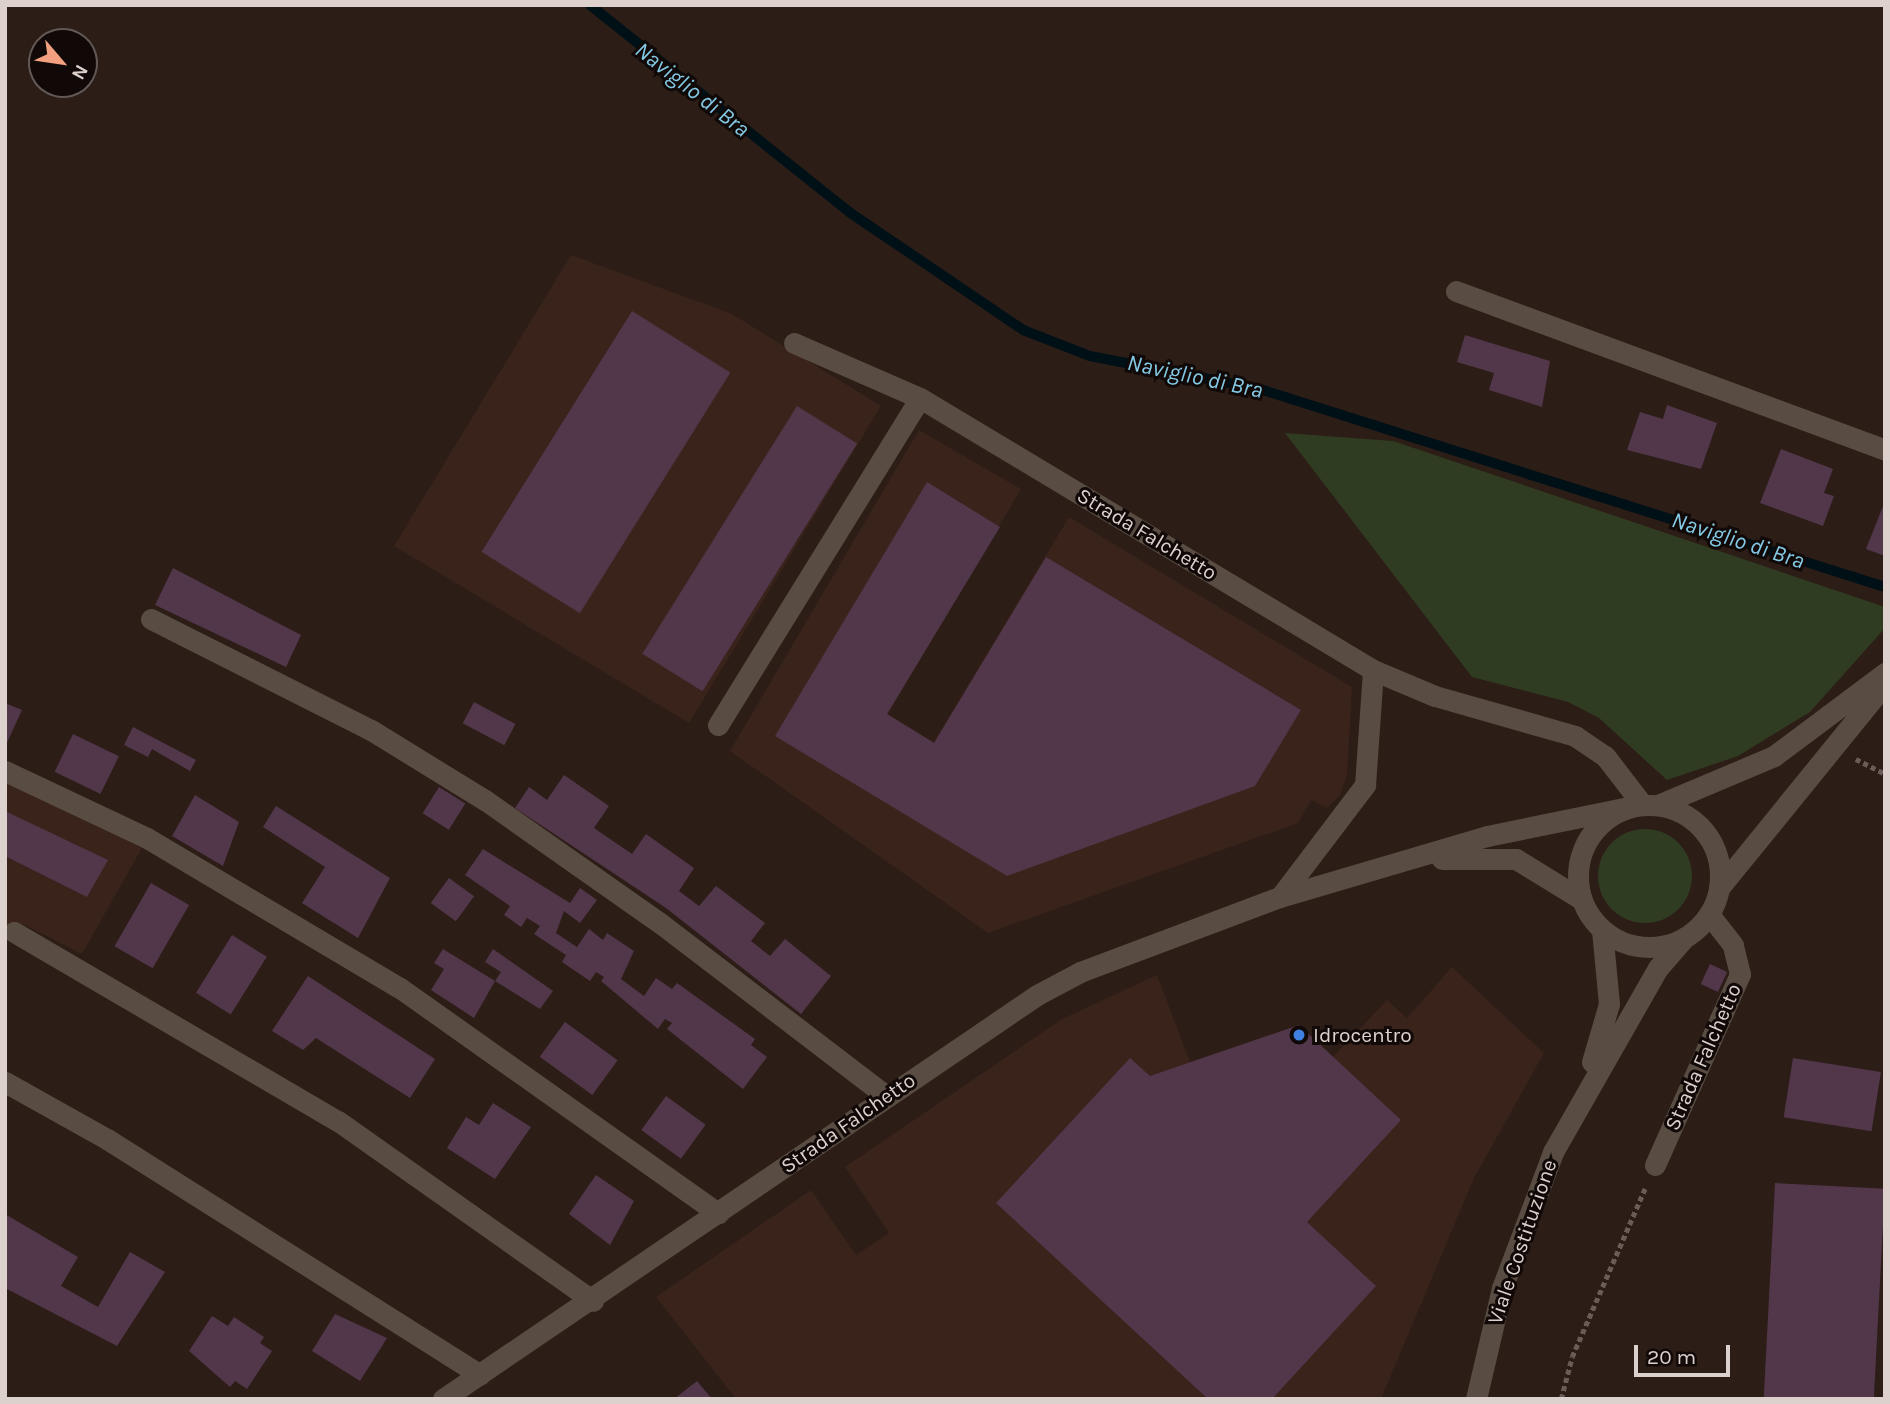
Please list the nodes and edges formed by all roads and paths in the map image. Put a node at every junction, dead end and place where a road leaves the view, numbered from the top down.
1 (1457, 291) dead end
2 (794, 343) dead end
3 (920, 398) junction
4 (1885, 450) edge
5 (151, 620) dead end
6 (1373, 670) junction
7 (1885, 673) edge
8 (1885, 684) edge
9 (718, 725) dead end
10 (1836, 749) junction
11 (5, 771) edge
12 (1885, 774) edge
13 (1642, 806) junction
14 (1412, 860) junction
15 (1719, 888) junction
16 (1280, 897) junction
17 (1581, 900) junction
18 (1709, 914) junction
19 (1602, 930) junction
20 (14, 932) dead end
21 (1684, 938) junction
22 (5, 1082) edge
23 (1584, 1090) junction
24 (886, 1096) junction
25 (1655, 1165) joint
26 (718, 1213) junction
27 (593, 1301) junction
28 (480, 1375) junction
29 (443, 1399) edge
30 (1476, 1399) edge
31 (1561, 1399) edge

1 - 4 street
2 - 3 street, Strada Falchetto
3 - 6 street, Strada Falchetto
3 - 9 street
5 - 24 street
6 - 13 street, Strada Falchetto
6 - 16 street
7 - 13 street, Strada Falchetto
8 - 10 street
10 - 12 path
10 - 15 street
11 - 26 street
13 - 14 street, Strada Falchetto
13 - 15 street
13 - 17 street
14 - 16 street, Strada Falchetto
14 - 17 street, Strada Falchetto
15 - 18 street
16 - 24 street, Strada Falchetto
17 - 19 street
18 - 21 street
18 - 25 street, Strada Falchetto
19 - 21 street
19 - 23 street, Viale Costituzione
20 - 27 street
21 - 23 street, Viale Costituzione
22 - 28 street
23 - 30 street, Viale Costituzione
24 - 26 street, Strada Falchetto
25 - 31 path
26 - 27 street, Strada Falchetto
27 - 28 street, Strada Falchetto
28 - 29 street, Strada Falchetto

